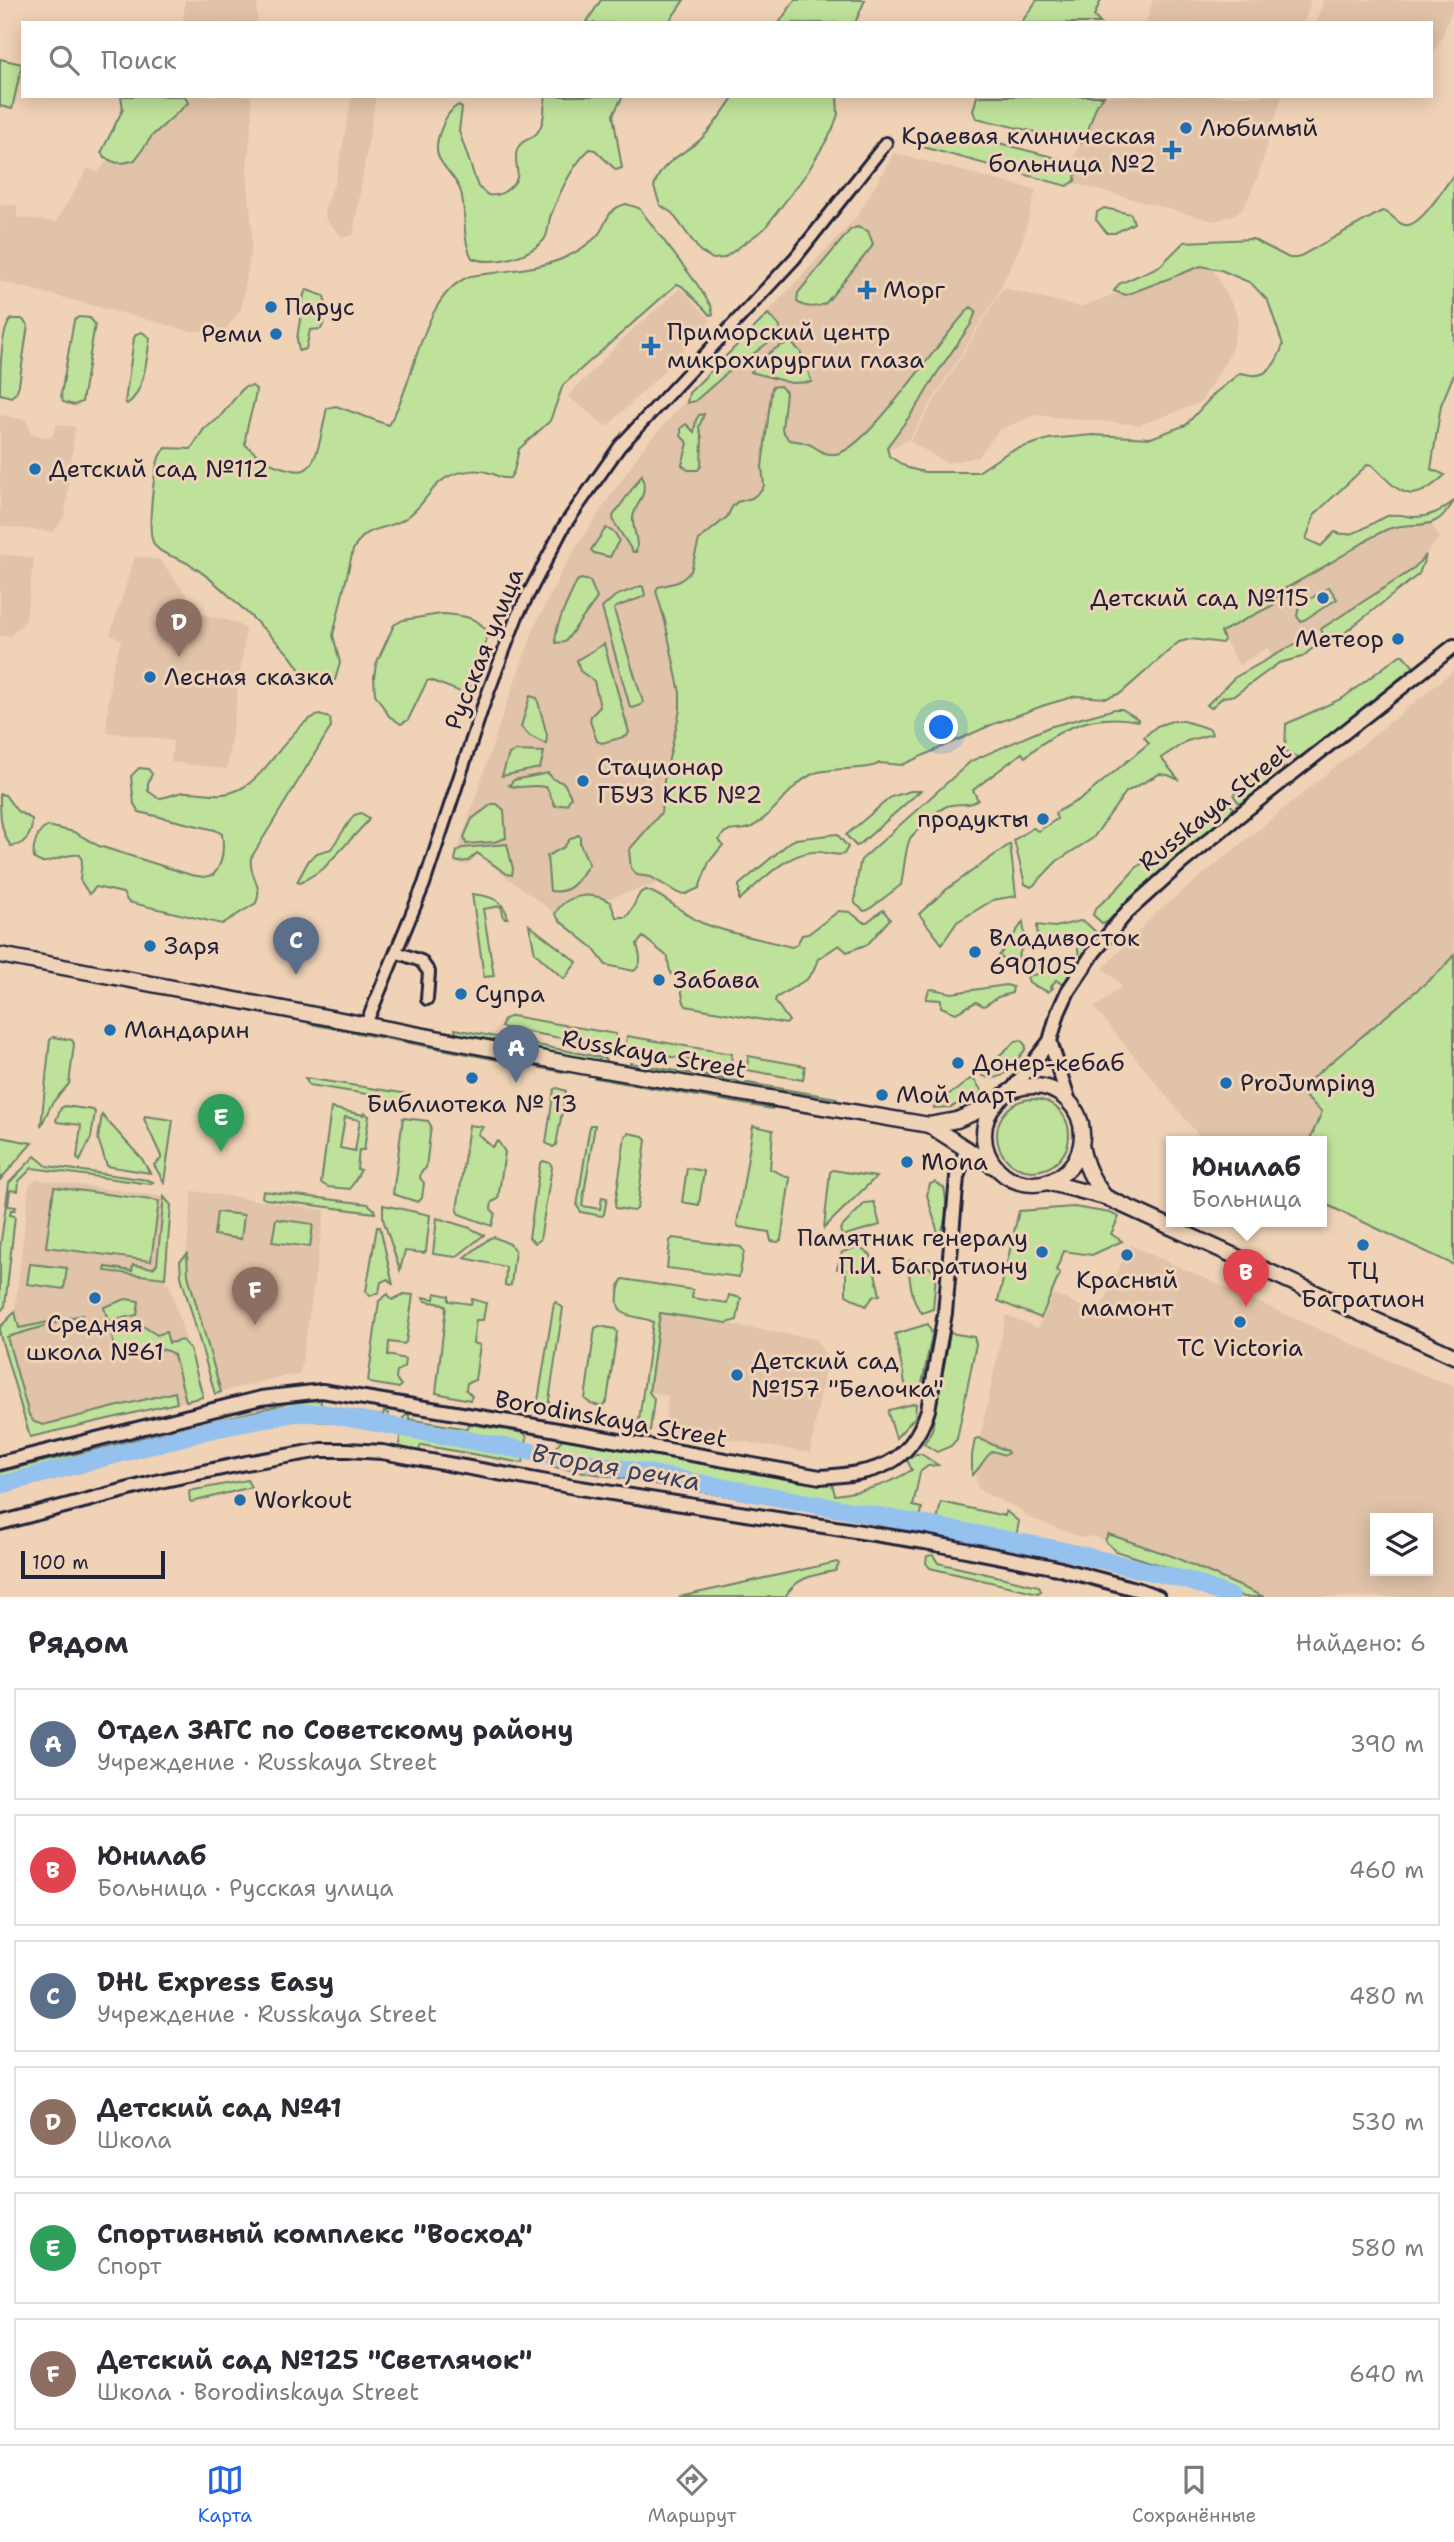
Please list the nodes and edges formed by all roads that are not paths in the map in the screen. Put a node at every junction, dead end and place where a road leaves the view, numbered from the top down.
1 (886, 144) dead end
2 (1454, 646) edge
3 (396, 952) junction
4 (0, 955) edge
5 (427, 999) dead end
6 (366, 1024) junction
7 (1050, 1041) junction
8 (1012, 1090) junction
9 (1069, 1102) junction
10 (995, 1104) junction
11 (929, 1125) junction
12 (1081, 1144) junction
13 (967, 1148) junction
14 (994, 1166) junction
15 (1047, 1182) junction
16 (1105, 1197) junction
17 (1166, 1225) edge
18 (1171, 1227) edge
19 (1454, 1356) edge
20 (0, 1463) edge
21 (0, 1522) edge
22 (1158, 1597) edge

1 - 3 street, Русская улица
2 - 7 main road, Russkaya Street
3 - 5 street
3 - 6 street, Русская улица
4 - 6 main road, Russkaya Street
6 - 11 main road, Russkaya Street
7 - 8 main road, Russkaya Street
7 - 9 main road
8 - 9 main road
8 - 10 main road
9 - 12 main road
10 - 11 main road, Russkaya Street
10 - 14 main road
11 - 13 main road, Russkaya Street
12 - 15 main road
12 - 16 main road
13 - 14 main road, Russkaya Street
13 - 20 main road, Borodinskaya Street
14 - 15 main road
15 - 16 main road
16 - 17 main road
18 - 19 main road
21 - 22 main road

